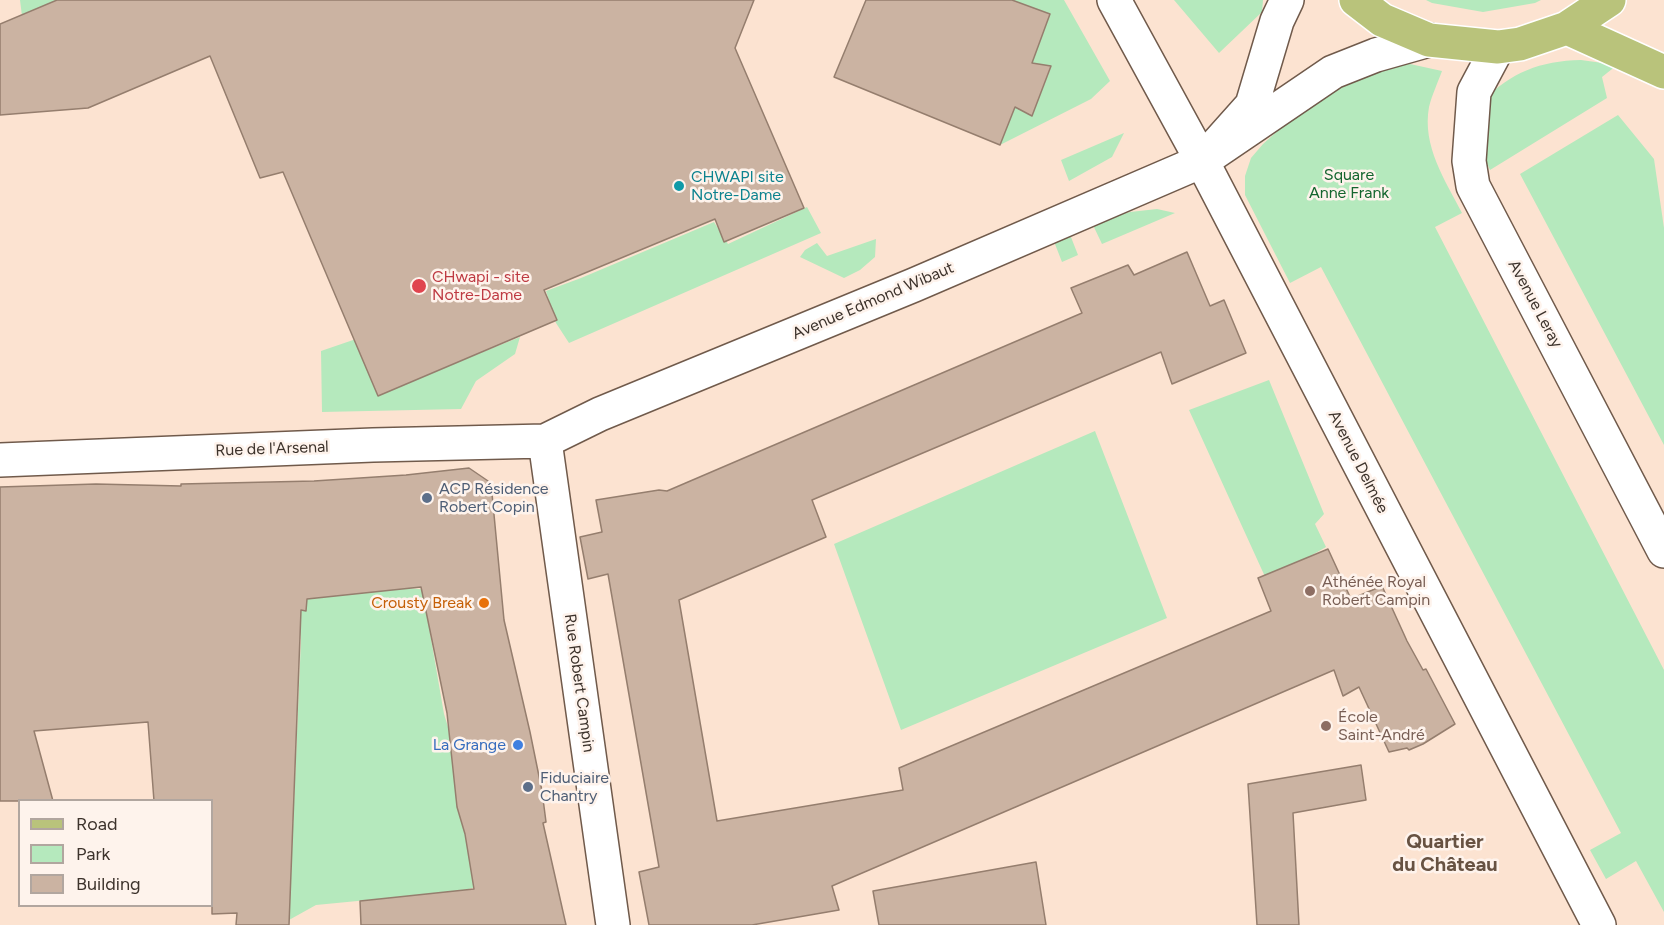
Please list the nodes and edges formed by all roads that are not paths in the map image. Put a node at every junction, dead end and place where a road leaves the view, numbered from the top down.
1 (1114, 0) edge
2 (1287, 0) edge
3 (1356, 0) edge
4 (1609, 0) edge
5 (1567, 28) junction
6 (1429, 40) junction
7 (1498, 47) junction
8 (1664, 72) edge
9 (1202, 161) junction
10 (545, 441) junction
11 (0, 460) edge
12 (1664, 551) edge
13 (613, 925) edge
14 (1599, 925) edge

1 - 9 street, Avenue Delmée
2 - 9 street, Avenue Edmond Wibaut
3 - 6 main road
4 - 5 main road
5 - 7 main road
5 - 8 main road
6 - 7 main road
6 - 9 street, Avenue Edmond Wibaut
7 - 12 street, Avenue Leray
9 - 10 street, Avenue Edmond Wibaut
9 - 14 street, Avenue Delmée
10 - 11 street, Rue de l'Arsenal
10 - 13 street, Rue Robert Campin

